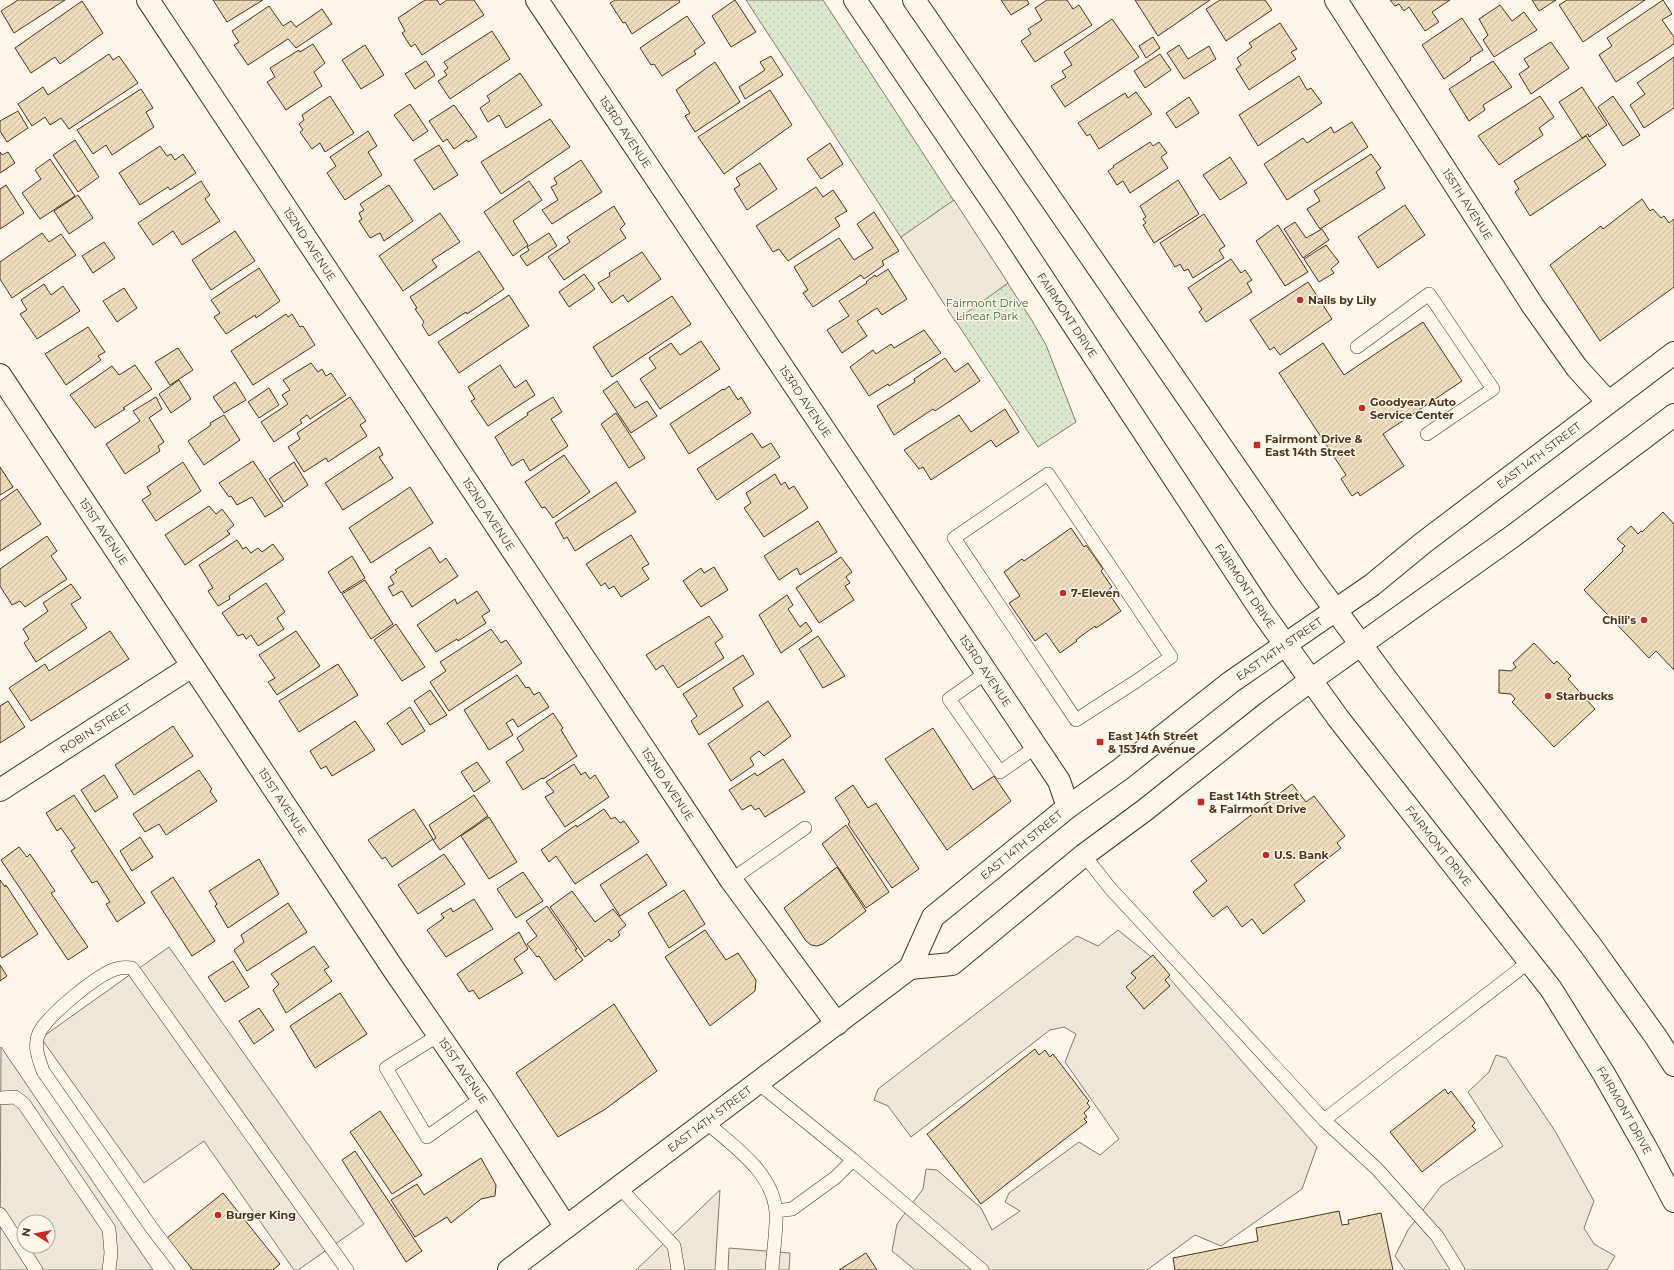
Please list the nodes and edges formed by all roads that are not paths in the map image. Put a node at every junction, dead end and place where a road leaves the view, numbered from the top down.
1 (148, 0) edge
2 (536, 0) edge
3 (855, 0) edge
4 (914, 0) edge
5 (1336, 0) edge
6 (1357, 347) dead end
7 (1674, 353) edge
8 (0, 375) edge
9 (1608, 402) junction
10 (1674, 414) edge
11 (1428, 434) dead end
12 (1335, 610) junction
13 (1361, 645) junction
14 (1286, 646) junction
15 (192, 666) junction
16 (986, 673) junction
17 (1311, 680) junction
18 (1135, 682) joint
19 (1036, 747) junction
20 (0, 790) edge
21 (1068, 807) junction
22 (805, 828) dead end
23 (1084, 855) junction
24 (731, 880) junction
25 (1529, 962) junction
26 (910, 968) junction
27 (837, 1024) junction
28 (439, 1035) junction
29 (1674, 1066) edge
30 (758, 1083) junction
31 (0, 1098) edge
32 (482, 1098) junction
33 (1324, 1120) junction
34 (706, 1122) junction
35 (853, 1160) junction
36 (619, 1187) junction
37 (1674, 1201) edge
38 (776, 1211) junction
39 (0, 1214) edge
40 (566, 1227) junction
41 (36, 1270) edge
42 (109, 1270) edge
43 (184, 1270) edge
44 (347, 1270) edge
45 (509, 1270) edge
46 (678, 1270) edge
47 (772, 1270) edge
48 (982, 1270) edge
49 (1458, 1270) edge

1 - 24 main road, 152ND AVENUE
2 - 16 main road, 153RD AVENUE
3 - 14 main road, FAIRMONT DRIVE
4 - 12 main road
5 - 9 main road, 155TH AVENUE
6 - 11 lane
7 - 9 main road, EAST 14TH STREET
8 - 15 main road, 151ST AVENUE
9 - 12 main road, EAST 14TH STREET
10 - 13 main road
12 - 13 main road
12 - 14 main road, EAST 14TH STREET
13 - 17 main road
13 - 29 main road
14 - 17 main road, FAIRMONT DRIVE
14 - 21 main road, EAST 14TH STREET
15 - 20 main road, ROBIN STREET
15 - 28 main road, 151ST AVENUE
16 - 19 main road, 153RD AVENUE
16 - 19 lane
17 - 23 main road
17 - 25 main road, FAIRMONT DRIVE
18 - 18 lane
19 - 21 main road, 153RD AVENUE
21 - 26 main road, EAST 14TH STREET
22 - 24 lane
23 - 26 main road
23 - 33 lane
24 - 27 main road, 152ND AVENUE
25 - 33 lane
25 - 37 main road, FAIRMONT DRIVE
26 - 27 main road, EAST 14TH STREET
27 - 30 main road, EAST 14TH STREET
28 - 32 main road, 151ST AVENUE
28 - 32 lane
30 - 34 main road, EAST 14TH STREET
30 - 35 lane
31 - 42 lane
32 - 40 main road, 151ST AVENUE
33 - 49 lane
34 - 36 main road, EAST 14TH STREET
34 - 38 lane
35 - 38 lane
35 - 48 lane
36 - 40 main road, EAST 14TH STREET
36 - 46 lane
38 - 47 lane
39 - 41 lane
40 - 45 main road, EAST 14TH STREET
43 - 44 lane

